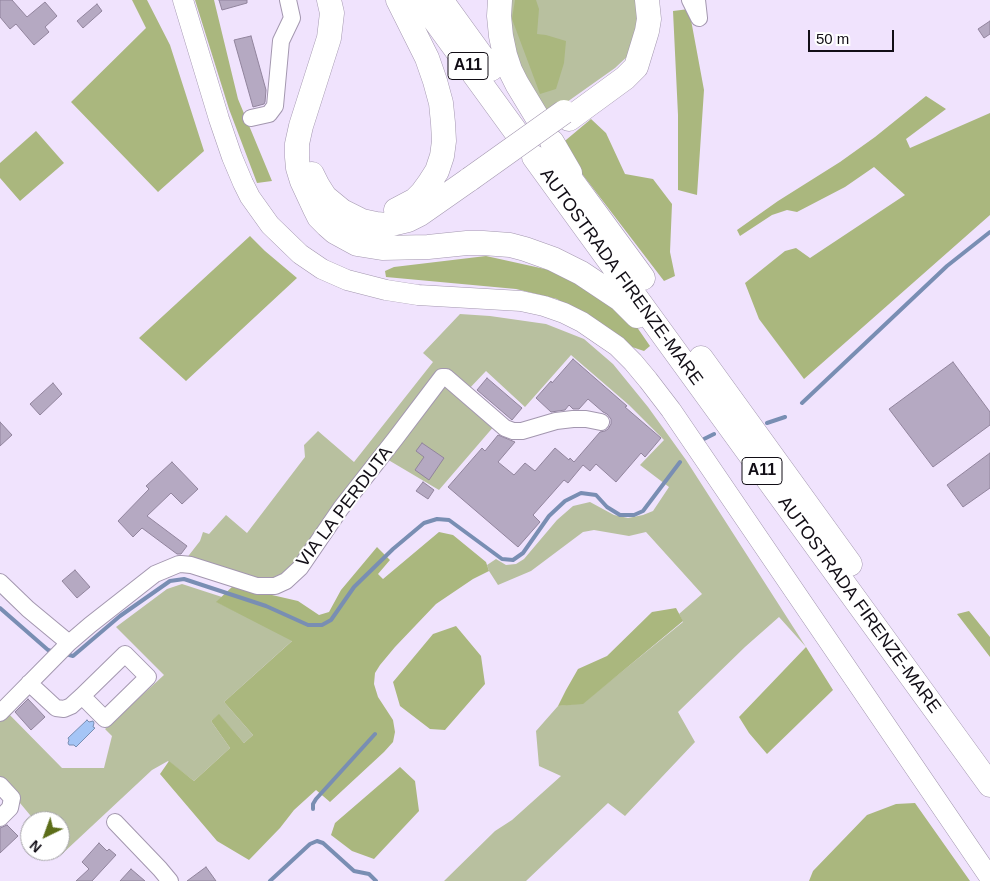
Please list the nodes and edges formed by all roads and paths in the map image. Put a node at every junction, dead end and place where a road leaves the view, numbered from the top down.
1 (183, 0) edge
2 (288, 0) edge
3 (329, 0) edge
4 (346, 0) edge
5 (398, 0) edge
6 (420, 0) edge
7 (441, 0) edge
8 (500, 0) edge
9 (647, 0) edge
10 (690, 0) edge
11 (696, 0) edge
12 (251, 118) dead end
13 (528, 124) junction
14 (317, 196) junction
15 (600, 422) dead end
16 (744, 447) junction
17 (0, 582) edge
18 (69, 643) junction
19 (29, 683) junction
20 (82, 696) dead end
21 (0, 713) edge
22 (990, 758) edge
23 (0, 785) edge
24 (990, 785) edge
25 (0, 818) edge
26 (116, 822) dead end
27 (990, 878) edge
28 (170, 881) edge

1 - 27 main road
2 - 12 street
3 - 14 highway
4 - 14 highway
5 - 14 highway
6 - 13 highway, A11
7 - 13 highway, A11
8 - 13 highway
9 - 14 highway, bridge
10 - 11 street
14 - 16 highway
15 - 18 street, VIA LA PERDUTA
16 - 22 highway, AUTOSTRADA FIRENZE-MARE / A11
16 - 24 highway, AUTOSTRADA FIRENZE-MARE / A11
17 - 18 street
18 - 19 street
19 - 20 street
19 - 21 street
23 - 25 street
26 - 28 street

